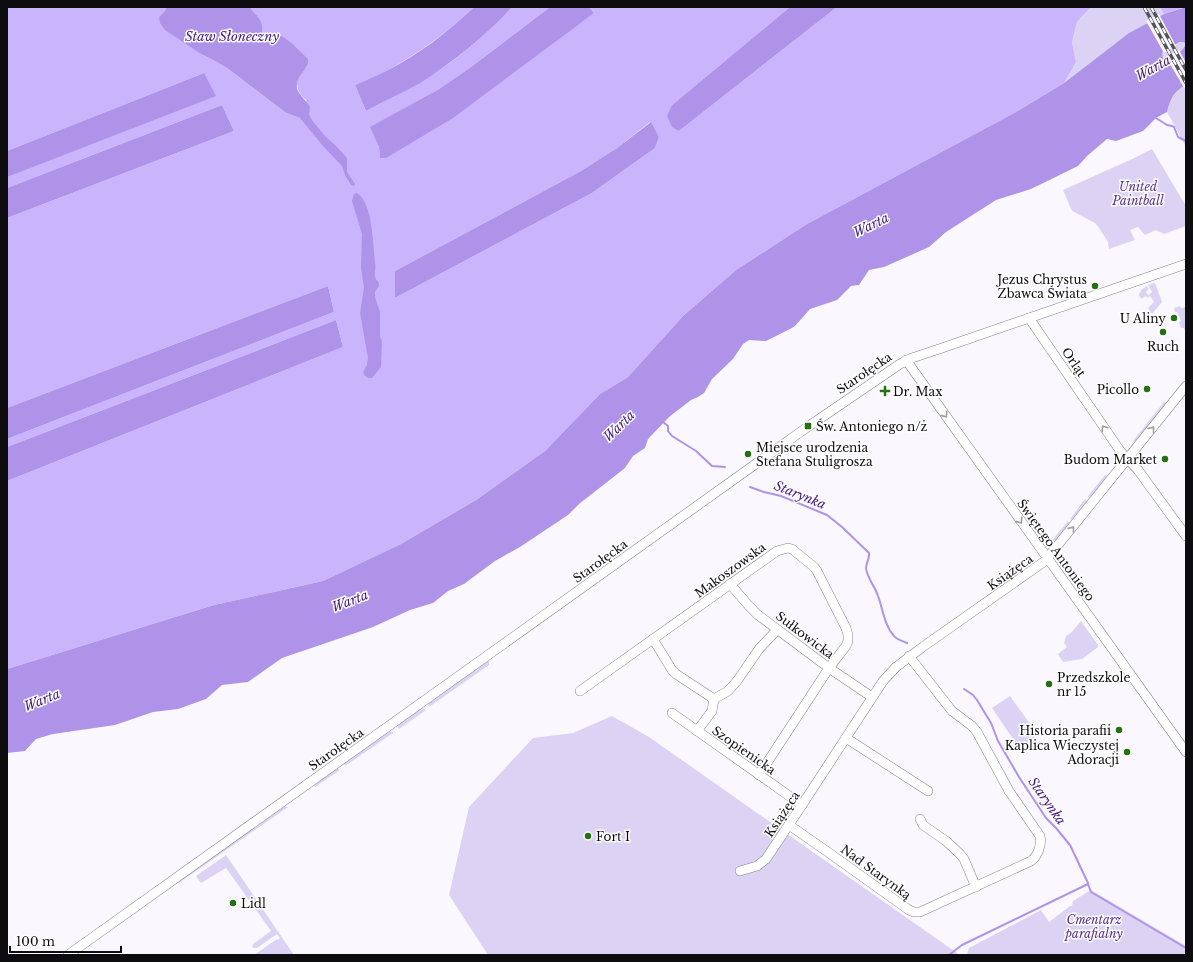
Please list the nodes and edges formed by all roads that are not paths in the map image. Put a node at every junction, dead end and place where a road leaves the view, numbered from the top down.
1 (1186, 264) edge
2 (1029, 318) junction
3 (906, 360) junction
4 (1186, 386) edge
5 (1128, 459) junction
6 (1186, 536) edge
7 (1046, 557) junction
8 (730, 584) junction
9 (777, 630) junction
10 (653, 639) junction
11 (909, 656) junction
12 (829, 668) junction
13 (580, 691) dead end
14 (872, 697) junction
15 (714, 699) junction
16 (672, 713) dead end
17 (697, 731) junction
18 (846, 738) junction
19 (1186, 752) edge
20 (759, 774) junction
21 (928, 792) dead end
22 (802, 806) junction
23 (920, 819) dead end
24 (789, 825) junction
25 (740, 871) dead end
26 (976, 887) junction
27 (68, 955) edge

1 - 2 street, Starołęcka
2 - 3 street, Starołęcka
5 -> 2 street, Orląt
3 -> 7 street, Świętego Antoniego
3 - 27 street, Starołęcka
5 -> 4 street, Książęca
5 - 6 street, Orląt
7 -> 5 street, Książęca
7 - 11 street, Książęca
7 - 19 street, Świętego Antoniego
8 - 9 street, Sułkowicka
8 - 10 street, Makoszowska
8 - 12 street, Makoszowska
9 - 12 street, Sułkowicka
9 - 15 street
10 - 13 street, Makoszowska
10 - 15 street
11 - 14 street, Książęca
11 - 26 street, Nad Starynką
12 - 14 street, Sułkowicka
12 - 20 street, Makoszowska
14 - 18 street, Książęca
15 - 17 street
16 - 17 street, Szopienicka
17 - 20 street, Szopienicka
18 - 21 street
18 - 22 street, Książęca
20 - 22 street, Szopienicka
22 - 24 street, Książęca
23 - 26 street
24 - 25 street, Książęca
24 - 26 street, Nad Starynką

